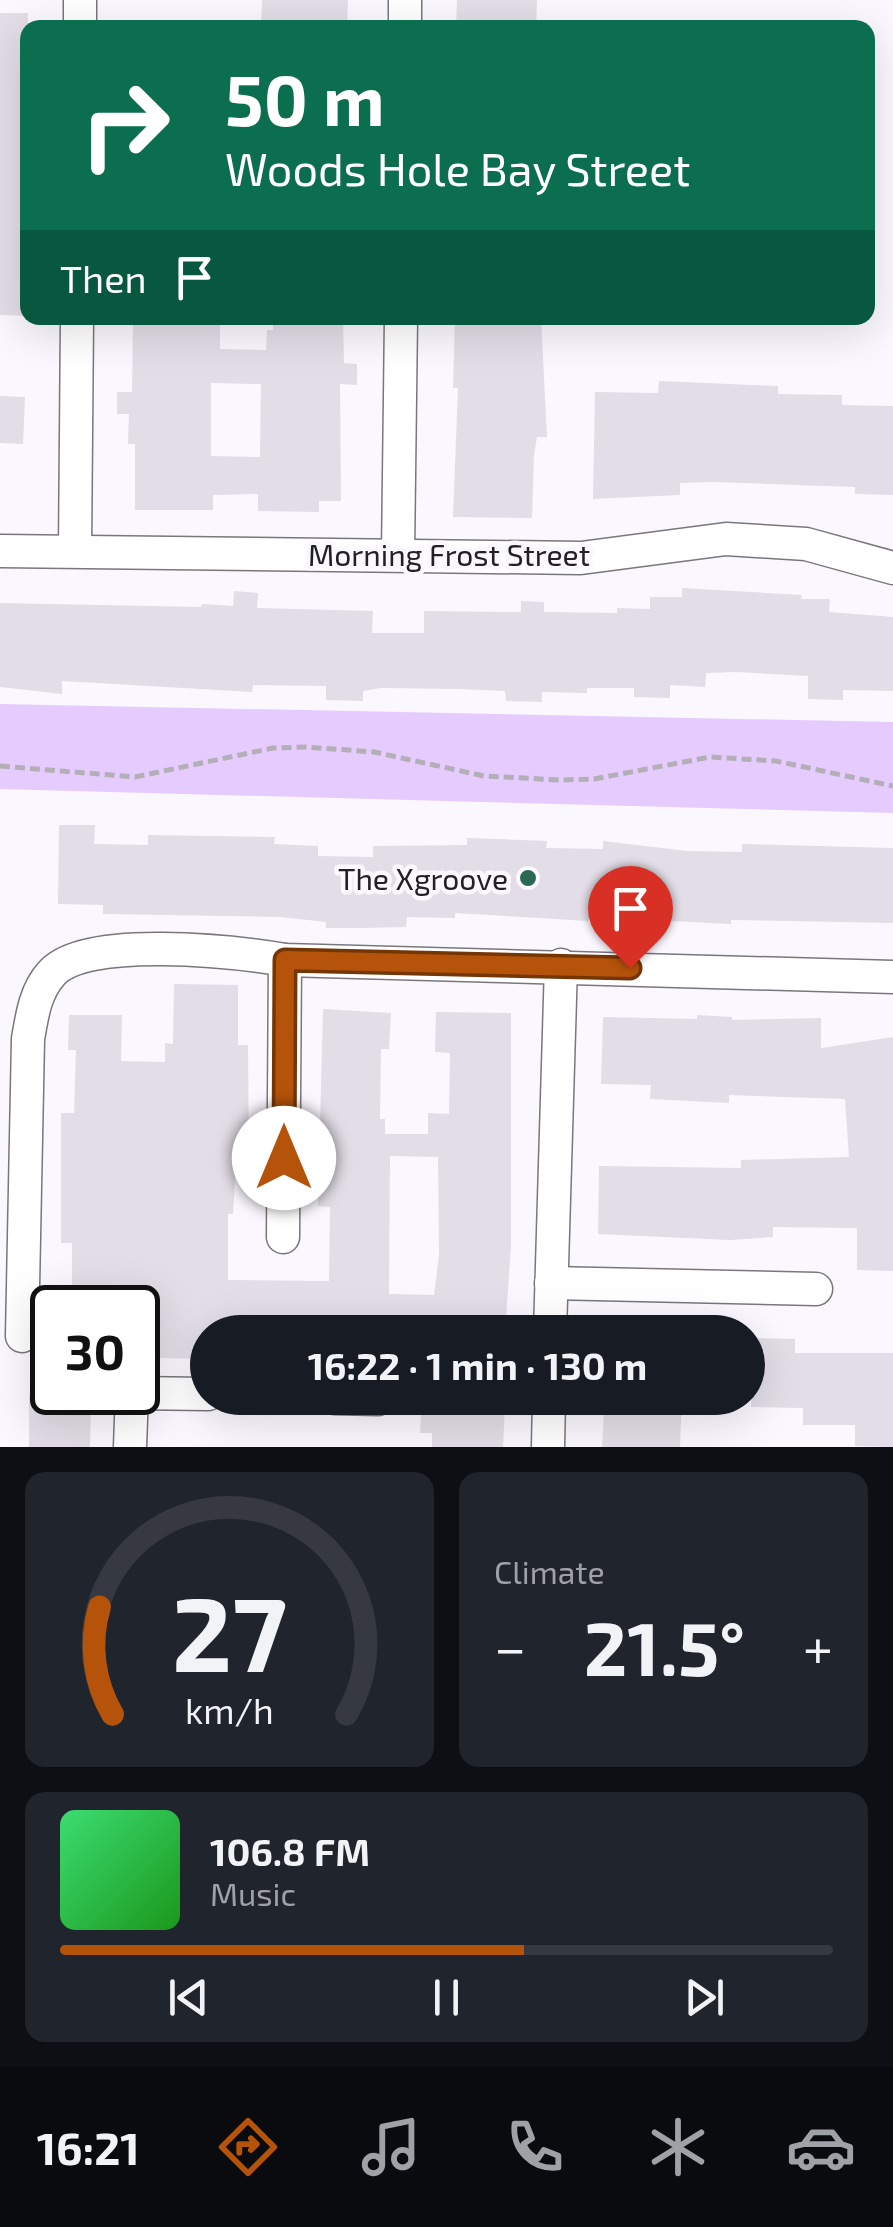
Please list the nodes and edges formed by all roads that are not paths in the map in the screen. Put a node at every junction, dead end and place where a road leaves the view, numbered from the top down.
1 (78, 325) edge
2 (401, 325) edge
3 (0, 550) edge
4 (76, 551) junction
5 (398, 556) junction
6 (893, 568) edge
7 (285, 960) junction
8 (561, 966) junction
9 (893, 977) edge
10 (14, 1039) edge
11 (283, 1237) dead end
12 (551, 1283) junction
13 (816, 1288) dead end
14 (550, 1315) edge
15 (25, 1336) edge
16 (160, 1393) edge
17 (190, 1394) edge
18 (131, 1415) edge
19 (549, 1415) edge
20 (130, 1447) edge
21 (548, 1447) edge

1 - 4 street
2 - 5 street
3 - 4 street, Morning Frost Street
4 - 5 street, Morning Frost Street
5 - 6 street, Morning Frost Street
7 - 8 street
7 - 10 street
7 - 11 street
8 - 9 street
8 - 12 street
10 - 15 street
12 - 13 street
12 - 14 street
16 - 17 street
18 - 20 street
19 - 21 street

